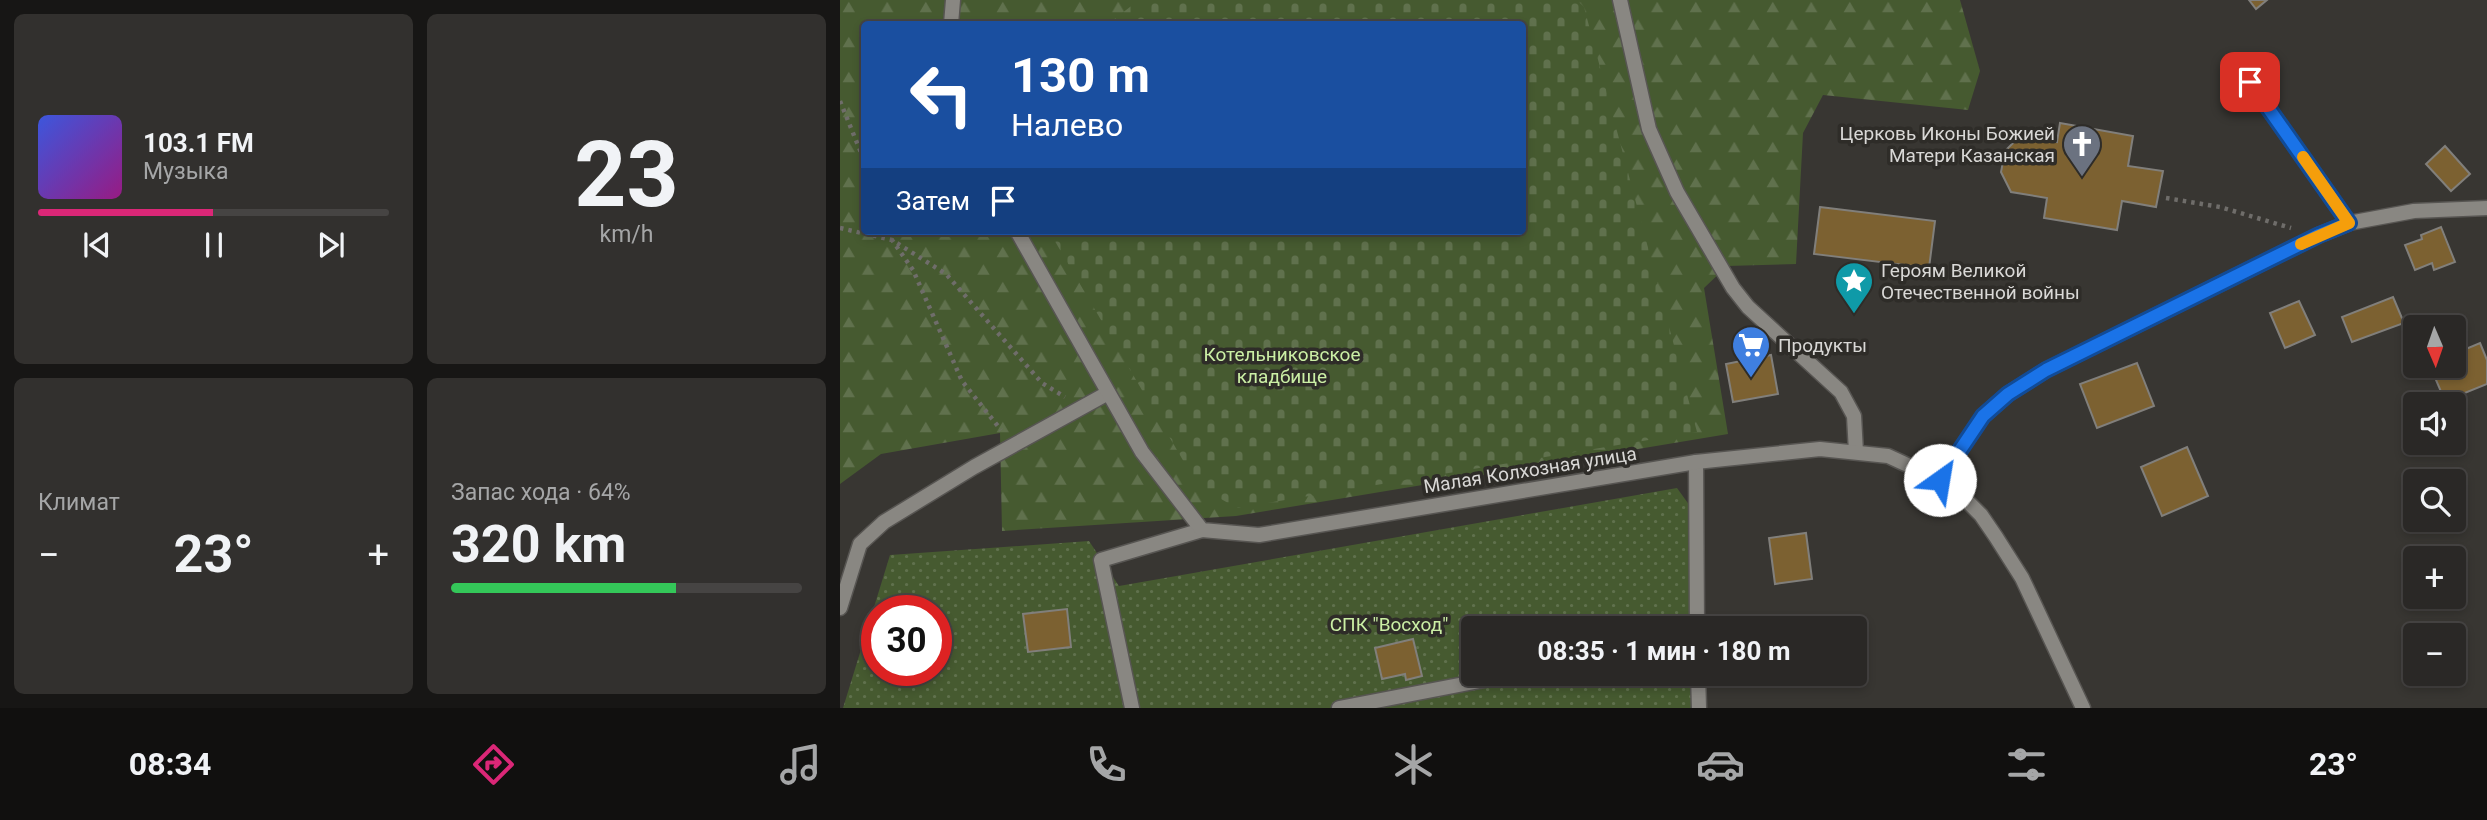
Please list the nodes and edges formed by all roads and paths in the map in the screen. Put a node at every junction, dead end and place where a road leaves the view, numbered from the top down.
1 (953, 0) edge
2 (1620, 0) edge
3 (951, 21) edge
4 (2250, 82) dead end
5 (840, 101) edge
6 (861, 153) edge
7 (2166, 198) dead end
8 (2487, 208) edge
9 (2349, 223) junction
10 (840, 228) edge
11 (861, 233) edge
12 (870, 235) edge
13 (890, 235) edge
14 (1019, 235) edge
15 (2319, 235) junction
16 (892, 240) junction
17 (1108, 393) junction
18 (1082, 408) junction
19 (1015, 444) junction
20 (1856, 452) junction
21 (1696, 462) junction
22 (1940, 480) junction
23 (1202, 530) junction
24 (840, 608) edge
25 (1697, 616) edge
26 (1461, 685) edge
27 (1698, 686) edge
28 (1132, 708) edge
29 (1339, 708) edge
30 (1699, 708) edge
31 (2083, 708) edge

1 - 3 street
2 - 20 street
4 - 9 street
5 - 6 path
7 - 15 path
8 - 9 street
9 - 15 street
10 - 11 path
12 - 16 path
13 - 16 path
14 - 17 street
15 - 22 street
16 - 18 path
16 - 19 path
17 - 18 street
17 - 23 street
18 - 19 street
19 - 24 street
20 - 21 street, Малая Колхозная улица
20 - 22 street, Малая Колхозная улица
21 - 23 street, Малая Колхозная улица
21 - 25 street
22 - 31 street, Малая Колхозная улица
23 - 28 street
26 - 29 street
27 - 30 street

